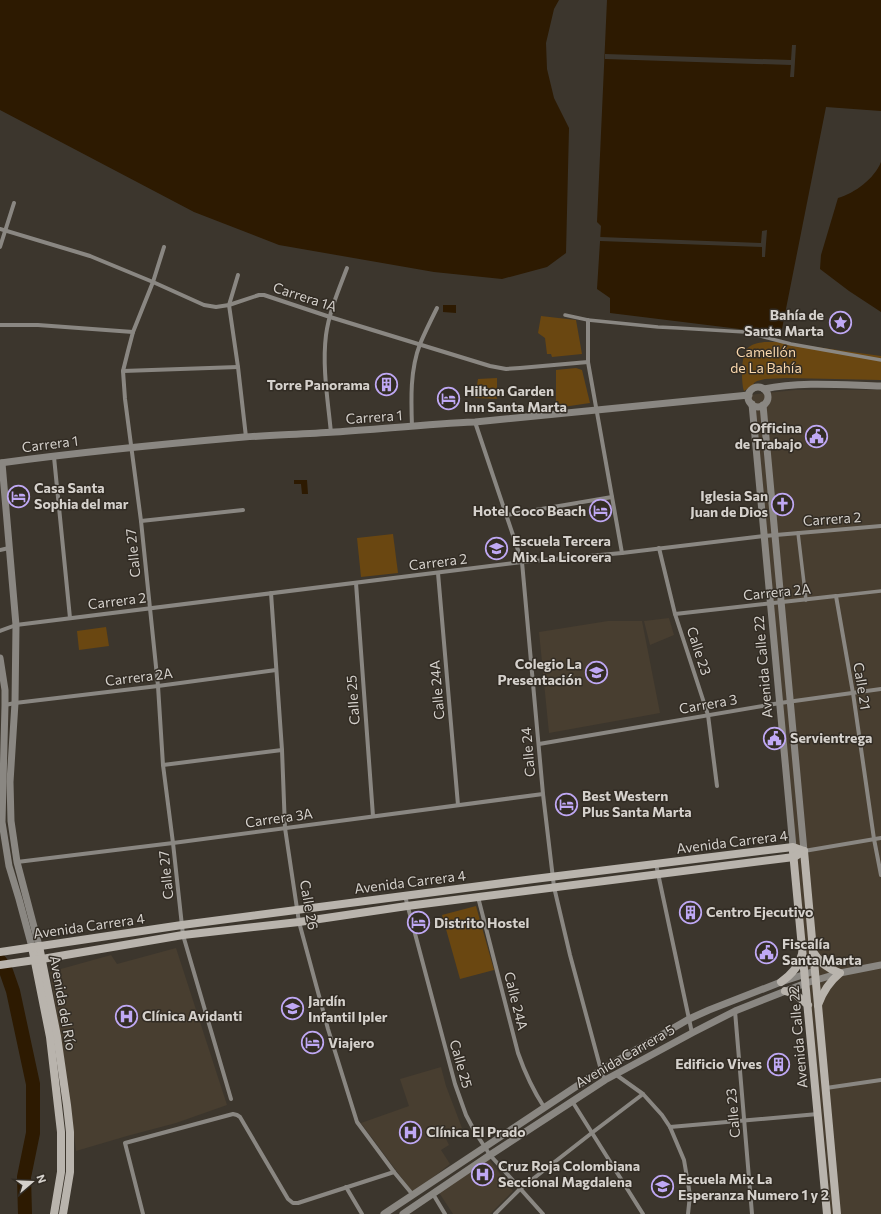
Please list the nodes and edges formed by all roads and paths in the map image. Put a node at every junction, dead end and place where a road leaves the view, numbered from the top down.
1 (14, 203) dead end
2 (0, 229) edge
3 (5, 231) junction
4 (0, 247) edge
5 (164, 247) dead end
6 (347, 268) dead end
7 (238, 275) dead end
8 (153, 282) junction
9 (229, 305) junction
10 (437, 308) dead end
11 (565, 315) dead end
12 (330, 317) junction
13 (588, 320) junction
14 (0, 324) edge
15 (133, 332) junction
16 (420, 345) junction
17 (881, 360) edge
18 (588, 362) junction
19 (238, 367) junction
20 (123, 371) junction
21 (881, 386) edge
22 (764, 389) junction
23 (749, 395) junction
24 (752, 404) junction
25 (763, 405) junction
26 (596, 410) junction
27 (475, 422) junction
28 (412, 427) junction
29 (331, 433) junction
30 (246, 437) junction
31 (132, 447) junction
32 (54, 456) junction
33 (1, 463) edge
34 (612, 497) junction
35 (243, 510) dead end
36 (506, 515) junction
37 (141, 521) junction
38 (881, 526) edge
39 (798, 532) junction
40 (775, 535) junction
41 (764, 536) junction
42 (9, 548) junction
43 (659, 548) junction
44 (0, 550) edge
45 (622, 553) junction
46 (522, 562) junction
47 (438, 573) junction
48 (356, 583) junction
49 (881, 591) edge
50 (271, 593) junction
51 (836, 596) junction
52 (806, 600) junction
53 (781, 602) junction
54 (770, 604) junction
55 (150, 608) junction
56 (675, 614) junction
57 (70, 618) junction
58 (16, 625) junction
59 (0, 630) edge
60 (0, 658) edge
61 (276, 670) junction
62 (158, 686) junction
63 (881, 689) edge
64 (853, 693) junction
65 (790, 701) junction
66 (15, 703) junction
67 (780, 703) junction
68 (6, 705) junction
69 (708, 715) junction
70 (539, 744) junction
71 (2, 746) edge
72 (282, 750) junction
73 (163, 765) junction
74 (717, 786) dead end
75 (543, 794) junction
76 (458, 805) junction
77 (373, 816) junction
78 (285, 828) junction
79 (881, 838) edge
80 (874, 839) junction
81 (173, 843) junction
82 (793, 847) junction
83 (804, 851) junction
84 (794, 856) junction
85 (17, 862) junction
86 (656, 864) junction
87 (658, 874) junction
88 (881, 875) edge
89 (553, 877) junction
90 (554, 887) junction
91 (405, 896) junction
92 (478, 896) junction
93 (407, 906) junction
94 (298, 910) junction
95 (299, 922) junction
96 (182, 925) junction
97 (183, 935) junction
98 (36, 947) junction
99 (802, 949) junction
100 (0, 952) edge
101 (813, 952) junction
102 (38, 960) junction
103 (0, 965) edge
104 (881, 965) edge
105 (840, 973) junction
106 (815, 976) junction
107 (805, 978) junction
108 (781, 982) junction
109 (785, 991) junction
110 (808, 1005) junction
111 (818, 1007) junction
112 (735, 1011) junction
113 (689, 1019) junction
114 (692, 1033) junction
115 (601, 1070) junction
116 (616, 1074) junction
117 (605, 1080) junction
118 (881, 1080) edge
119 (825, 1088) junction
120 (643, 1094) junction
121 (231, 1099) dead end
122 (572, 1101) junction
123 (544, 1107) junction
124 (818, 1114) junction
125 (744, 1121) junction
126 (670, 1127) junction
127 (593, 1132) junction
128 (484, 1147) junction
129 (490, 1155) junction
130 (394, 1172) junction
131 (346, 1187) junction
132 (520, 1189) junction
133 (432, 1193) junction
134 (413, 1195) junction
135 (54, 1214) edge
136 (63, 1214) edge
137 (143, 1214) edge
138 (362, 1214) edge
139 (384, 1214) edge
140 (403, 1214) edge
141 (445, 1214) edge
142 (495, 1214) edge
143 (543, 1214) edge
144 (644, 1214) edge
145 (688, 1214) edge
146 (752, 1214) edge
147 (827, 1214) edge
148 (837, 1214) edge

1 - 3 street
2 - 3 street, Carrera 1A
3 - 4 street
3 - 8 street, Carrera 1A
5 - 8 street, Calle 27
6 - 12 street
7 - 9 street
8 - 9 street, Carrera 1A
8 - 15 street, Calle 27
9 - 12 street, Carrera 1A
9 - 19 street
10 - 16 street
11 - 13 street
12 - 16 street, Carrera 1A
12 - 29 street
13 - 17 street
13 - 18 street
14 - 15 street
15 - 20 street, Calle 27
16 - 18 street, Carrera 1A
16 - 28 street
18 - 26 street
19 - 20 street
19 - 30 street
20 - 31 street, Calle 27
21 - 22 street
22 - 23 street
22 - 25 street
23 - 24 street
23 - 26 street, Carrera 1
24 - 25 street
24 - 41 street, Avenida Calle 22
25 - 40 street, Avenida Calle 22
26 - 27 street, Carrera 1
26 - 34 street
27 - 28 street, Carrera 1
27 - 36 street, Calle 24
28 - 29 street, Carrera 1
29 - 30 street, Carrera 1
30 - 31 street, Carrera 1
31 - 32 street, Carrera 1
31 - 37 street, Calle 27
32 - 33 street, Carrera 1
32 - 57 street
33 - 42 street, Avenida del Río
34 - 36 street
34 - 45 street
35 - 37 street
36 - 46 street, Calle 24
37 - 55 street, Calle 27
38 - 39 street, Carrera 2
39 - 40 street, Carrera 2
39 - 52 street
40 - 41 street, Carrera 2
40 - 53 street, Avenida Calle 22
41 - 43 street, Carrera 2
41 - 54 street, Avenida Calle 22
42 - 44 street
42 - 58 street, Avenida del Río
43 - 45 street, Carrera 2
43 - 56 street, Calle 23
45 - 46 street, Carrera 2
46 - 47 street, Carrera 2
46 - 70 street, Calle 24
47 - 48 street, Carrera 2
47 - 76 street, Calle 24A
48 - 50 street, Carrera 2
48 - 77 street, Calle 25
49 - 51 street, Carrera 2A
50 - 55 street, Carrera 2
50 - 61 street, Calle 26
51 - 52 street, Carrera 2A
51 - 64 street, Calle 21
52 - 53 street, Carrera 2A
53 - 54 street, Carrera 2A
53 - 65 street, Avenida Calle 22
54 - 56 street, Carrera 2A
54 - 67 street, Avenida Calle 22
55 - 57 street, Carrera 2
55 - 62 street, Calle 27
56 - 69 street, Calle 23
57 - 58 street, Carrera 2
58 - 59 street, Carrera 2
58 - 66 street, Avenida del Río
60 - 68 street, Avenida del Río
61 - 62 street, Carrera 2A
61 - 72 street, Calle 26
62 - 66 street, Carrera 2A
62 - 73 street, Calle 27
63 - 64 street, Carrera 3
64 - 65 street, Carrera 3
64 - 80 street, Calle 21
65 - 67 street, Carrera 3
65 - 83 street, Avenida Calle 22
66 - 68 street, Carrera 2A
66 - 85 street, Avenida del Río
67 - 69 street, Carrera 3
67 - 82 street, Avenida Calle 22
68 - 71 street, Avenida del Río
69 - 70 street, Carrera 3
69 - 74 street, Calle 23
70 - 75 street, Calle 24
71 - 98 street, Avenida del Río
72 - 73 street
72 - 78 street, Calle 26
73 - 81 street, Calle 27
75 - 76 street, Carrera 3A
75 - 89 street, Calle 24
76 - 77 street, Carrera 3A
77 - 78 street, Carrera 3A
78 - 81 street, Carrera 3A
78 - 94 street, Calle 26
79 - 80 street
80 - 83 street
80 - 88 street, Calle 21
81 - 85 street, Carrera 3A
81 - 96 street, Calle 27
82 - 83 main road, Avenida Carrera 4
82 - 84 main road, Avenida Calle 22
82 - 86 main road, Avenida Carrera 4
83 - 84 main road, Avenida Carrera 4
83 - 101 main road, Avenida Calle 22
84 - 87 main road, Avenida Carrera 4
84 - 99 main road, Avenida Calle 22
85 - 98 street, Avenida del Río
86 - 87 street
86 - 89 main road, Avenida Carrera 4
87 - 90 main road, Avenida Carrera 4
87 - 113 street
89 - 90 street, Calle 24
89 - 91 main road, Avenida Carrera 4
90 - 92 main road, Avenida Carrera 4
90 - 115 street, Calle 24
91 - 93 street, Calle 25
91 - 94 main road, Avenida Carrera 4
92 - 93 main road, Avenida Carrera 4
92 - 123 street, Calle 24A
93 - 95 main road, Avenida Carrera 4
93 - 128 street, Calle 25
94 - 95 street, Calle 26
94 - 96 main road, Avenida Carrera 4
95 - 97 main road, Avenida Carrera 4
95 - 130 street, Calle 26
96 - 97 street, Calle 27
96 - 98 main road, Avenida Carrera 4
97 - 102 main road, Avenida Carrera 4
97 - 121 street, Calle 27
98 - 100 main road, Avenida Carrera 4
98 - 102 main road, Avenida del Río
99 - 107 main road, Avenida Calle 22
99 - 108 main road
101 - 105 main road
101 - 106 main road, Avenida Calle 22
102 - 103 main road, Avenida Carrera 4
102 - 135 main road, Avenida del Río
102 - 136 main road, Avenida del Río
104 - 105 street, Avenida Carrera 5
105 - 106 street, Avenida Carrera 5
105 - 111 main road
106 - 107 street, Avenida Carrera 5
106 - 111 main road, Avenida Calle 22
107 - 108 street, Avenida Carrera 5
107 - 109 street, Avenida Carrera 5
107 - 110 main road, Avenida Calle 22
108 - 113 street, Avenida Carrera 5
109 - 110 main road
109 - 112 street, Avenida Carrera 5
110 - 124 main road, Avenida Calle 22
111 - 119 main road, Avenida Calle 22
112 - 114 street, Avenida Carrera 5
112 - 125 street, Calle 23
113 - 114 street
113 - 115 street, Avenida Carrera 5
114 - 116 street, Avenida Carrera 5
115 - 117 street, Calle 24
115 - 123 street, Avenida Carrera 5
116 - 117 street, Avenida Carrera 5
116 - 120 street
117 - 122 street, Avenida Carrera 5
118 - 119 street
119 - 148 main road, Avenida Calle 22
120 - 126 street
120 - 127 street
122 - 127 street
122 - 129 street, Avenida Carrera 5
123 - 128 street, Avenida Carrera 5
124 - 125 street
124 - 147 main road, Avenida Calle 22
125 - 126 street
125 - 146 street, Calle 23
126 - 145 street
127 - 132 street
127 - 144 street
128 - 129 street, Calle 25
128 - 134 street, Avenida Carrera 5
129 - 132 street, Calle 25
129 - 133 street, Avenida Carrera 5
130 - 131 street
130 - 134 street, Calle 26
131 - 137 street
131 - 138 street
132 - 142 street
132 - 143 street, Calle 25
133 - 140 street, Avenida Carrera 5
133 - 141 street
134 - 139 street, Avenida Carrera 5

